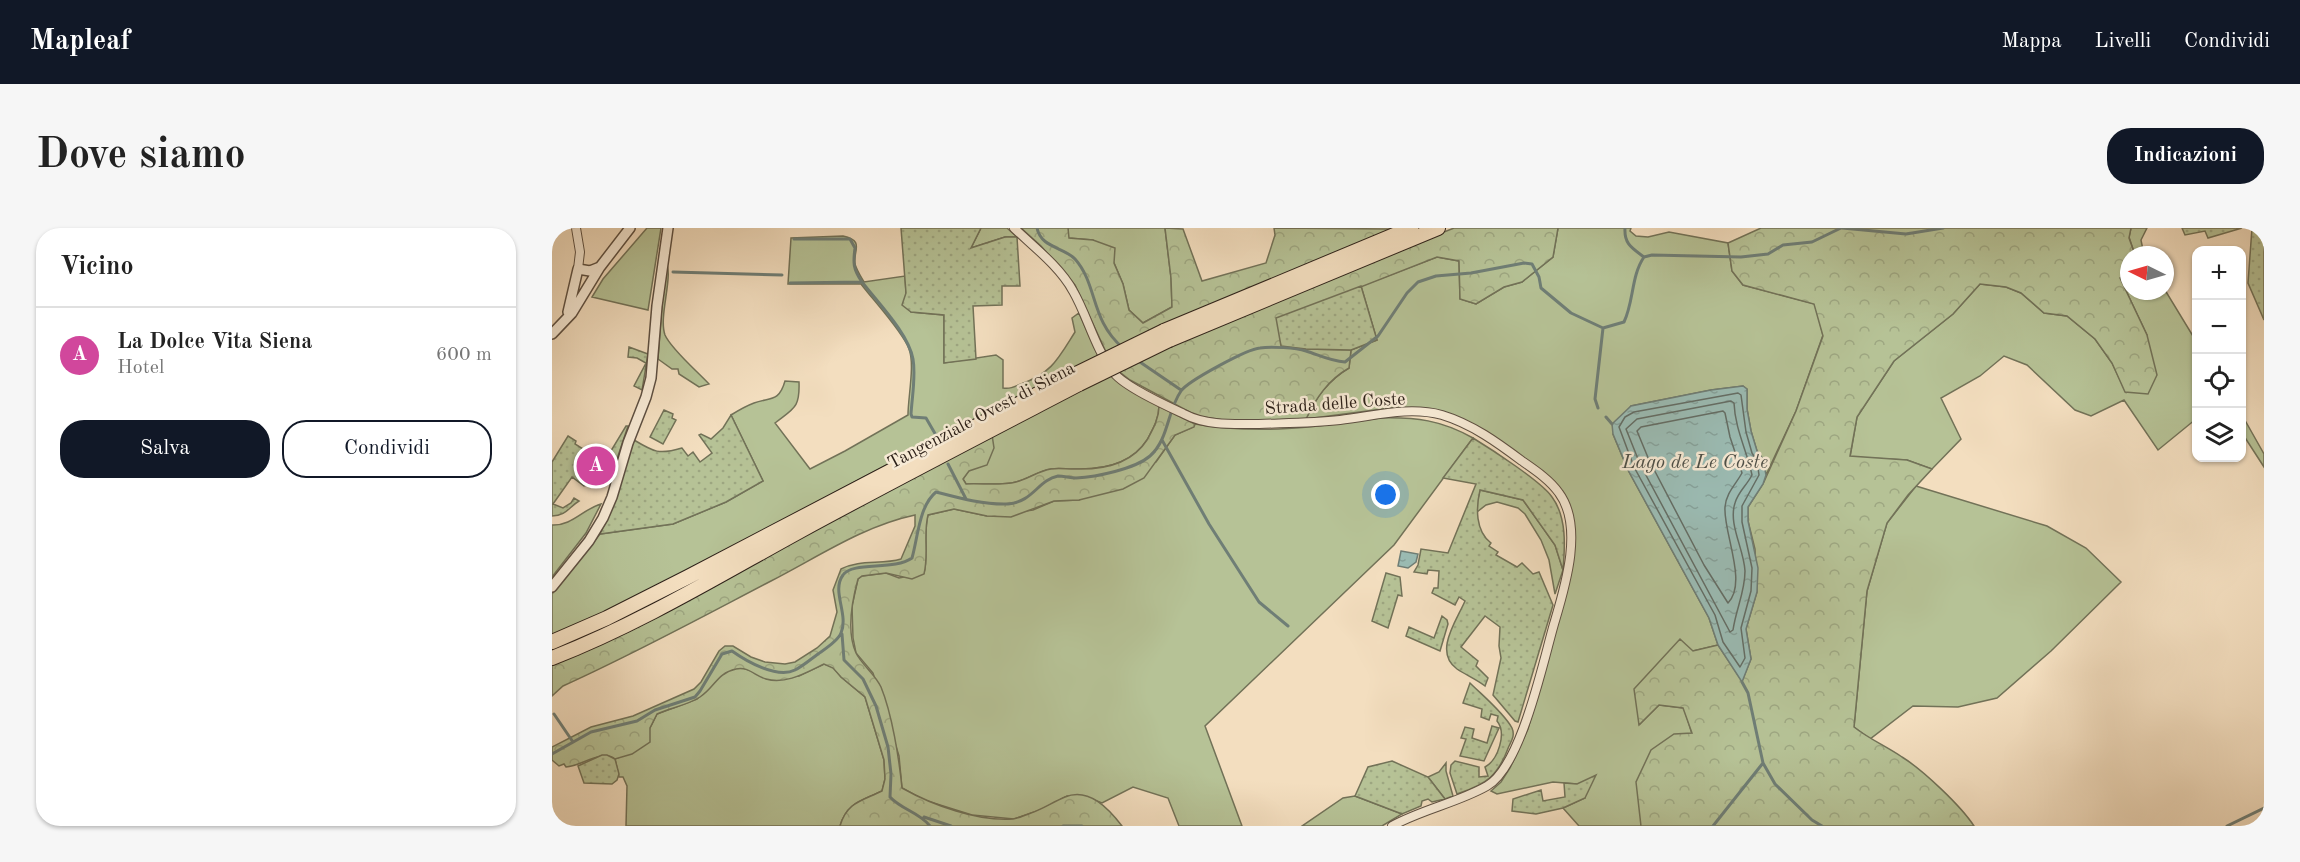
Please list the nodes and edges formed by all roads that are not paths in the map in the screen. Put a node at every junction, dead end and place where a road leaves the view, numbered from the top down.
1 (576, 228) edge
2 (630, 228) edge
3 (668, 228) edge
4 (1014, 228) edge
5 (1411, 228) edge
6 (1438, 228) edge
7 (600, 267) junction
8 (579, 269) junction
9 (1321, 270) junction
10 (561, 325) junction
11 (552, 334) edge
12 (1076, 380) junction
13 (552, 587) edge
14 (552, 642) edge
15 (552, 658) edge
16 (1392, 826) edge

1 - 8 street
2 - 7 street
3 - 13 street
4 - 16 street, Strada delle Coste
5 - 9 highway, Tangenziale Ovest di Siena
6 - 9 highway, Tangenziale Ovest di Siena
7 - 8 street
7 - 10 street
8 - 10 street
9 - 12 highway, Tangenziale Ovest di Siena, bridge
10 - 11 street
12 - 14 highway, Tangenziale Ovest di Siena
12 - 15 highway, Tangenziale Ovest di Siena

